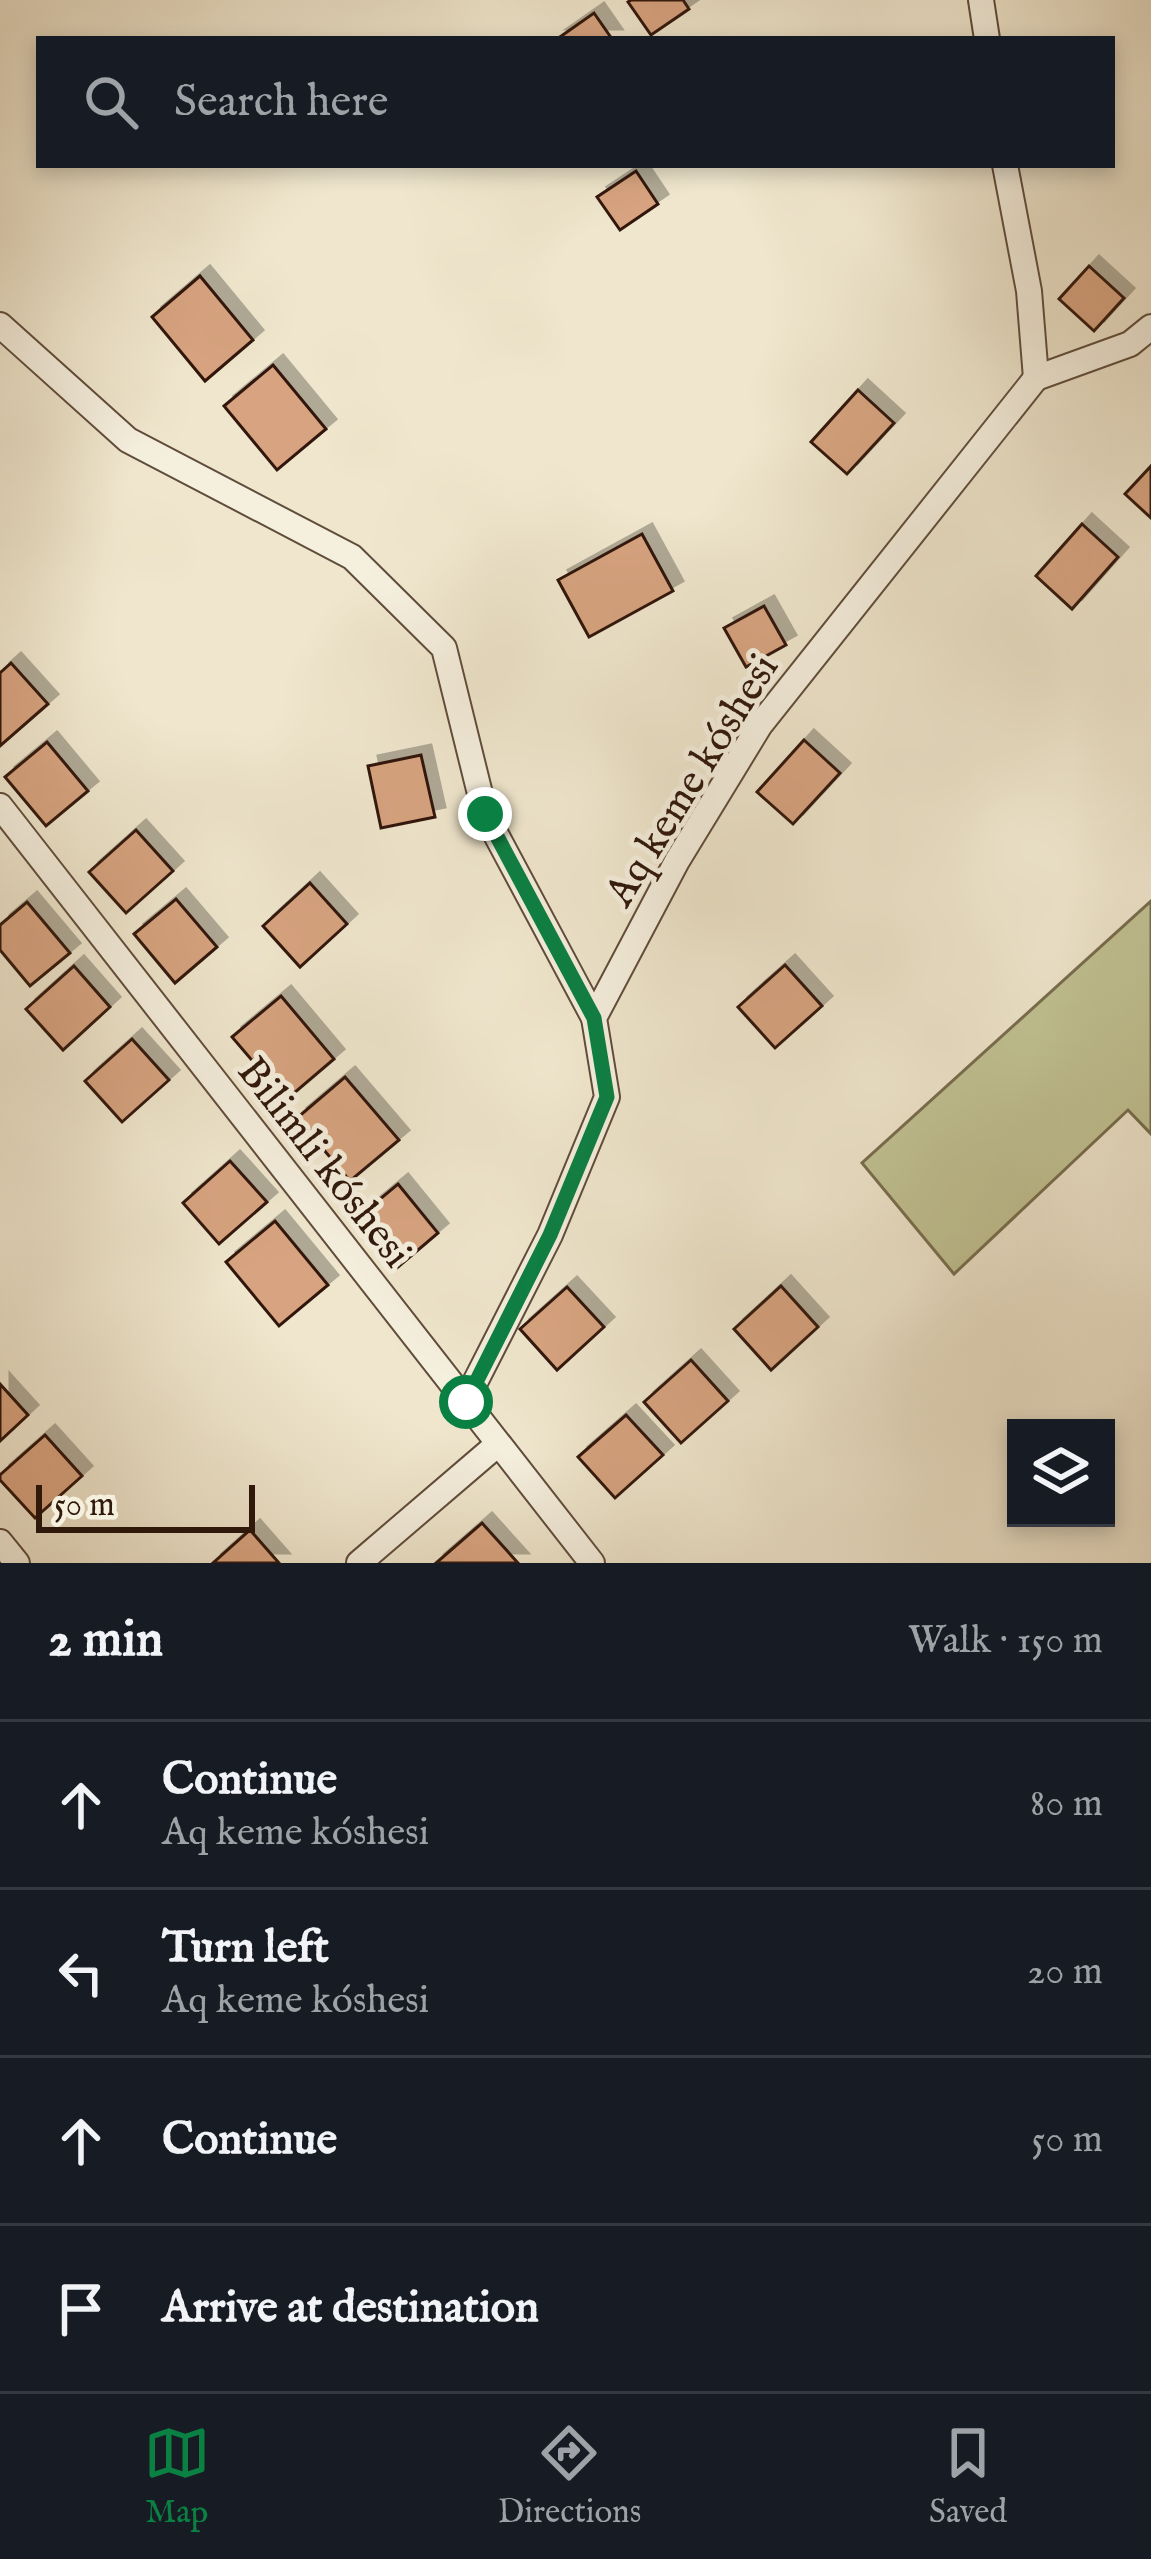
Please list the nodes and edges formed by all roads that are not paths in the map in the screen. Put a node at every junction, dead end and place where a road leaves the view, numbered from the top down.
1 (981, 0) edge
2 (987, 36) edge
3 (1006, 168) edge
4 (0, 325) edge
5 (1151, 327) edge
6 (1036, 378) junction
7 (0, 806) edge
8 (594, 1018) junction
9 (466, 1402) junction
10 (498, 1444) junction
11 (0, 1542) edge
12 (17, 1563) edge
13 (359, 1563) edge
14 (592, 1563) edge

1 - 2 street
3 - 6 street
4 - 8 street
5 - 6 street
6 - 8 street, Aq keme kóshesi
7 - 9 street, Bilimli kóshesi
8 - 9 street
9 - 10 street, Bilimli kóshesi
10 - 13 street
10 - 14 street, Bilimli kóshesi
11 - 12 street

